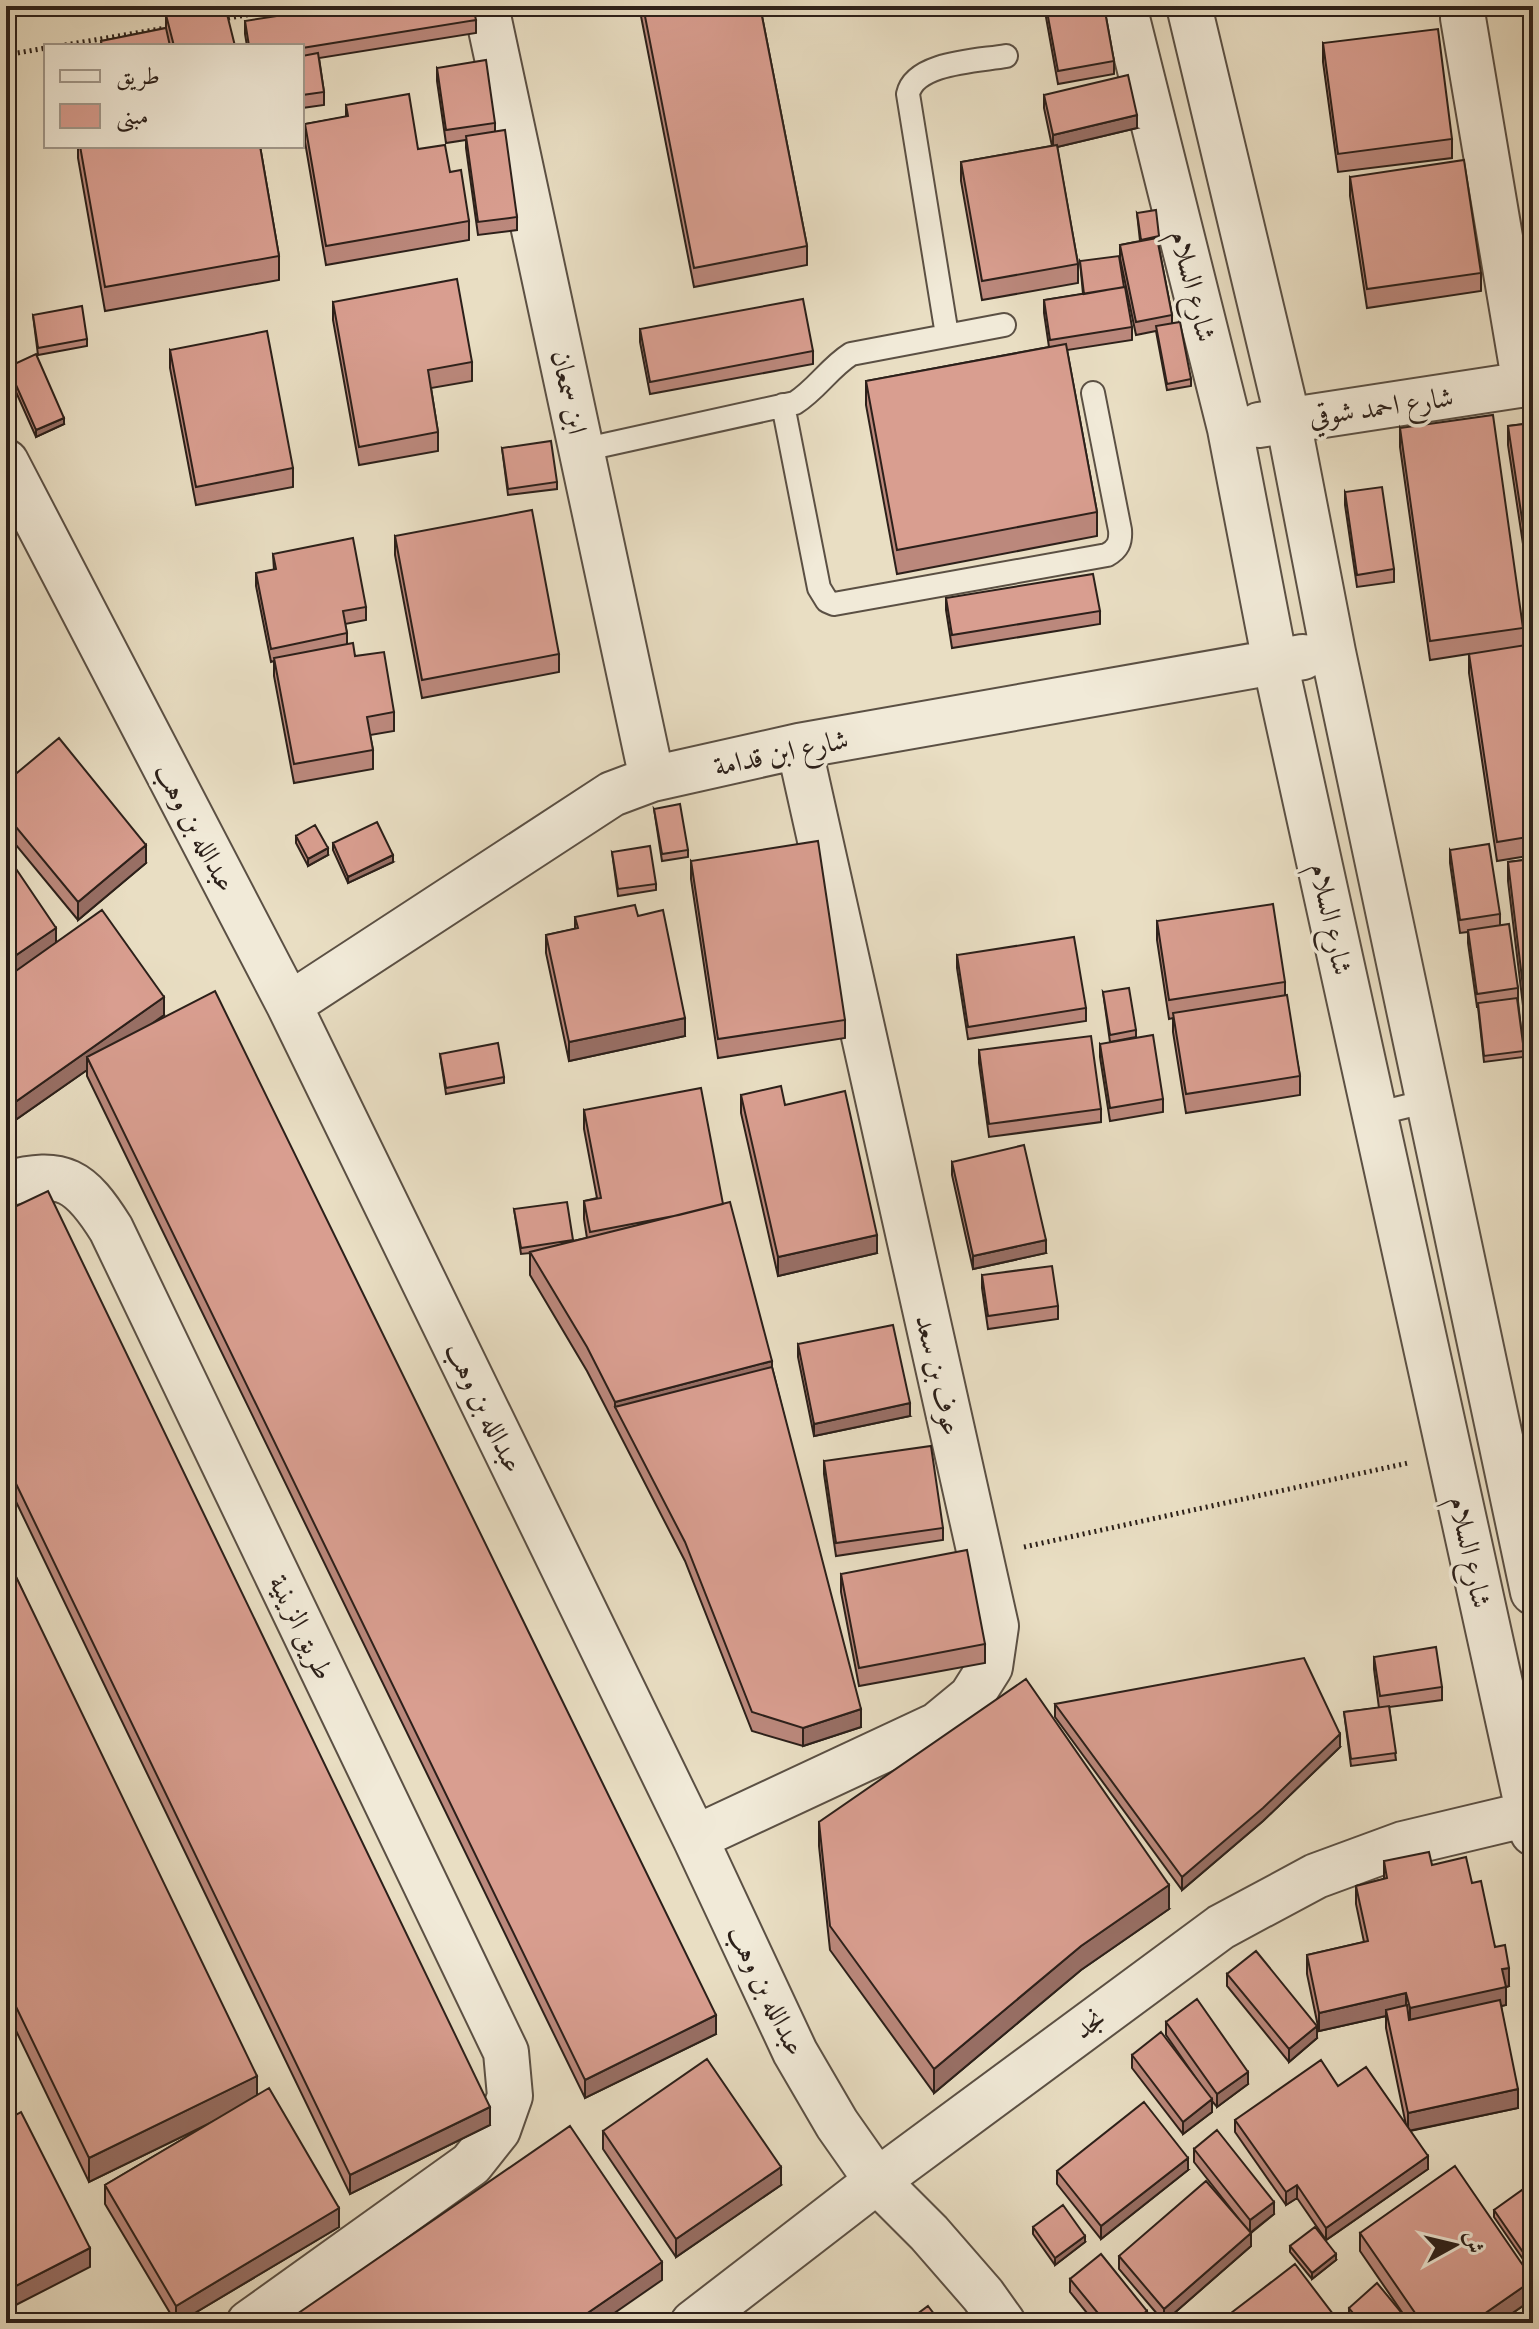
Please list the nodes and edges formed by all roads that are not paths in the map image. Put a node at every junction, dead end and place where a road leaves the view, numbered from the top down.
1 (486, 6) edge
2 (1124, 6) edge
3 (1189, 6) edge
4 (1463, 18) dead end
5 (1006, 56) dead end
6 (1004, 325) dead end
7 (947, 335) junction
8 (1529, 384) edge
9 (1093, 393) dead end
10 (783, 405) junction
11 (1288, 420) junction
12 (1230, 429) junction
13 (582, 450) junction
14 (6, 462) edge
15 (1333, 652) junction
16 (1275, 662) junction
17 (799, 746) junction
18 (652, 779) junction
19 (289, 1005) junction
20 (1428, 1101) junction
21 (1375, 1114) junction
22 (6, 1184) edge
23 (1533, 1592) edge
24 (1531, 1820) edge
25 (695, 1838) junction
26 (877, 2181) junction
27 (249, 2323) edge
28 (693, 2323) edge
29 (1003, 2323) edge

1 - 13 street, ابن سمعان
2 - 12 street, شارع السلام
3 - 11 street, شارع السلام
4 - 8 street
5 - 7 lane
6 - 7 lane
7 - 10 lane
8 - 11 street, شارع احمد شوقي
9 - 10 lane
10 - 13 lane
11 - 12 street, شارع احمد شوقي
11 - 15 street, شارع السلام
12 - 16 street, شارع السلام
13 - 18 street, ابن سمعان
14 - 19 street, عبدالله بن وهب
15 - 16 street, شارع ابن قدامة
15 - 20 street, شارع السلام
16 - 17 street, شارع ابن قدامة
16 - 21 street, شارع السلام
17 - 18 street, شارع ابن قدامة
17 - 25 street, عوف بن سعد
18 - 19 street, شارع ابن قدامة
19 - 25 street, عبدالله بن وهب
20 - 21 lane
20 - 23 street, شارع السلام
21 - 24 street, شارع السلام
22 - 27 street, طريق الزينية
24 - 26 street, نجد
25 - 26 street, عبدالله بن وهب
26 - 28 street, نجد
26 - 29 street, عبدالله بن وهب

